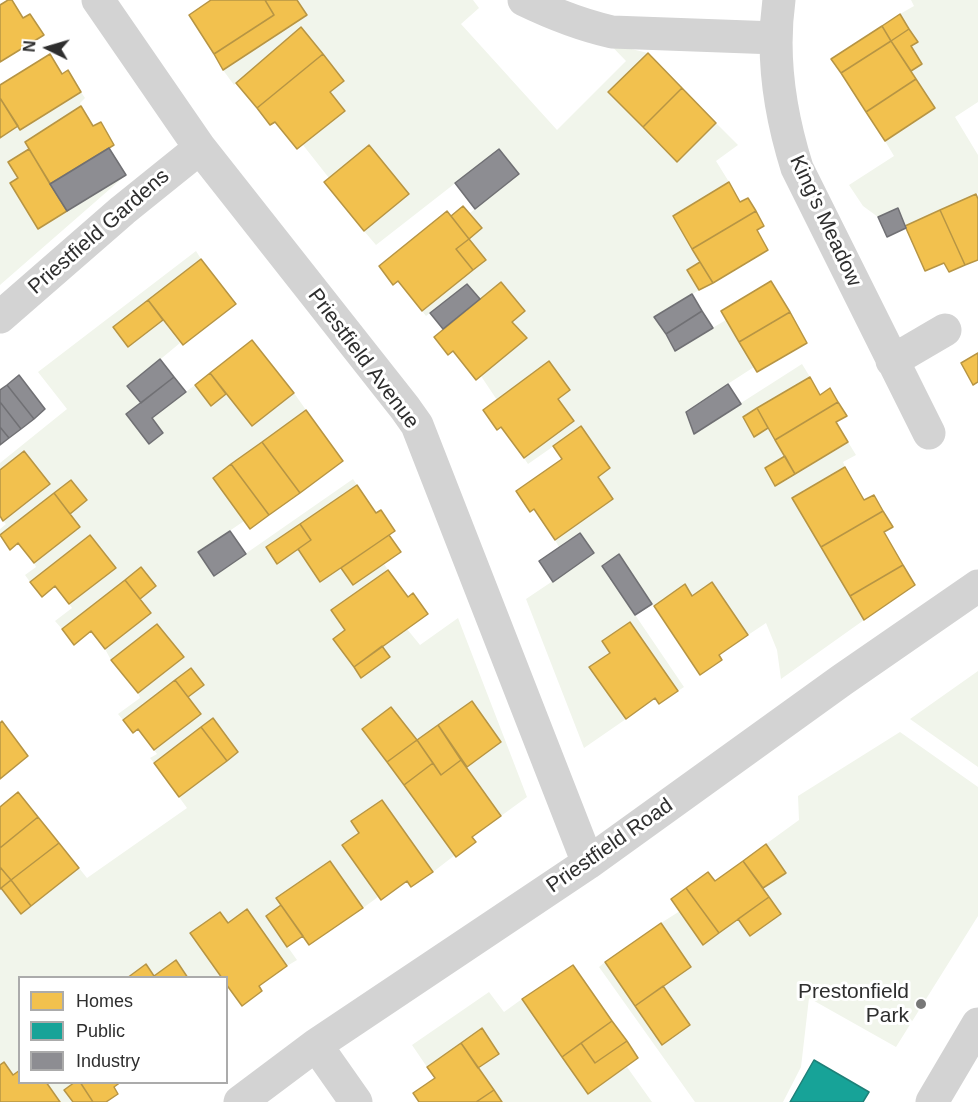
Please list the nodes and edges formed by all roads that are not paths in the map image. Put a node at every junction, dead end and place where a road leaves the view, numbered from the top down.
1 (98, 0) edge
2 (524, 0) edge
3 (779, 0) edge
4 (776, 38) junction
5 (200, 148) junction
6 (0, 317) edge
7 (945, 330) dead end
8 (892, 361) junction
9 (929, 433) dead end
10 (978, 586) edge
11 (588, 863) junction
12 (978, 1024) edge
13 (316, 1046) junction
14 (240, 1102) edge
15 (356, 1102) edge
16 (932, 1102) edge

1 - 5 street, Priestfield Avenue
2 - 4 street
3 - 4 street, King's Meadow
4 - 8 street, King's Meadow
5 - 6 street, Priestfield Gardens
5 - 11 street, Priestfield Avenue
7 - 8 street
8 - 9 street, King's Meadow
10 - 11 street, Priestfield Road
11 - 13 street, Priestfield Road
12 - 16 street
13 - 14 street, Priestfield Road
13 - 15 street

